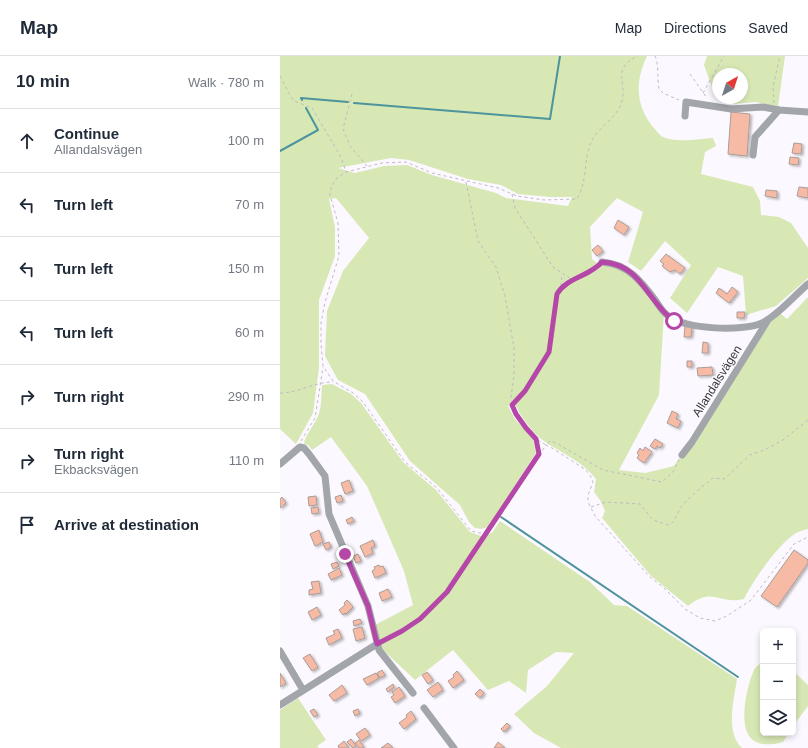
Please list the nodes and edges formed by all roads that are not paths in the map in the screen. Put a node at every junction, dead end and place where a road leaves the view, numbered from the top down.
1 (777, 110) junction
2 (808, 112) edge
3 (685, 116) dead end
4 (753, 155) dead end
5 (602, 262) road end
6 (808, 284) edge
7 (770, 318) junction
8 (682, 455) road end
9 (280, 464) edge
10 (377, 644) junction
11 (280, 651) edge
12 (303, 690) junction
13 (413, 694) dead end
14 (280, 705) edge
15 (424, 708) dead end
16 (453, 747) edge

1 - 2 street
1 - 3 street
1 - 4 street
5 - 7 street, Allandalsvägen
6 - 7 street, Allandalsvägen
7 - 8 street, Allandalsvägen
9 - 10 street
10 - 12 street
10 - 13 street
11 - 12 street
12 - 14 street
15 - 16 street

